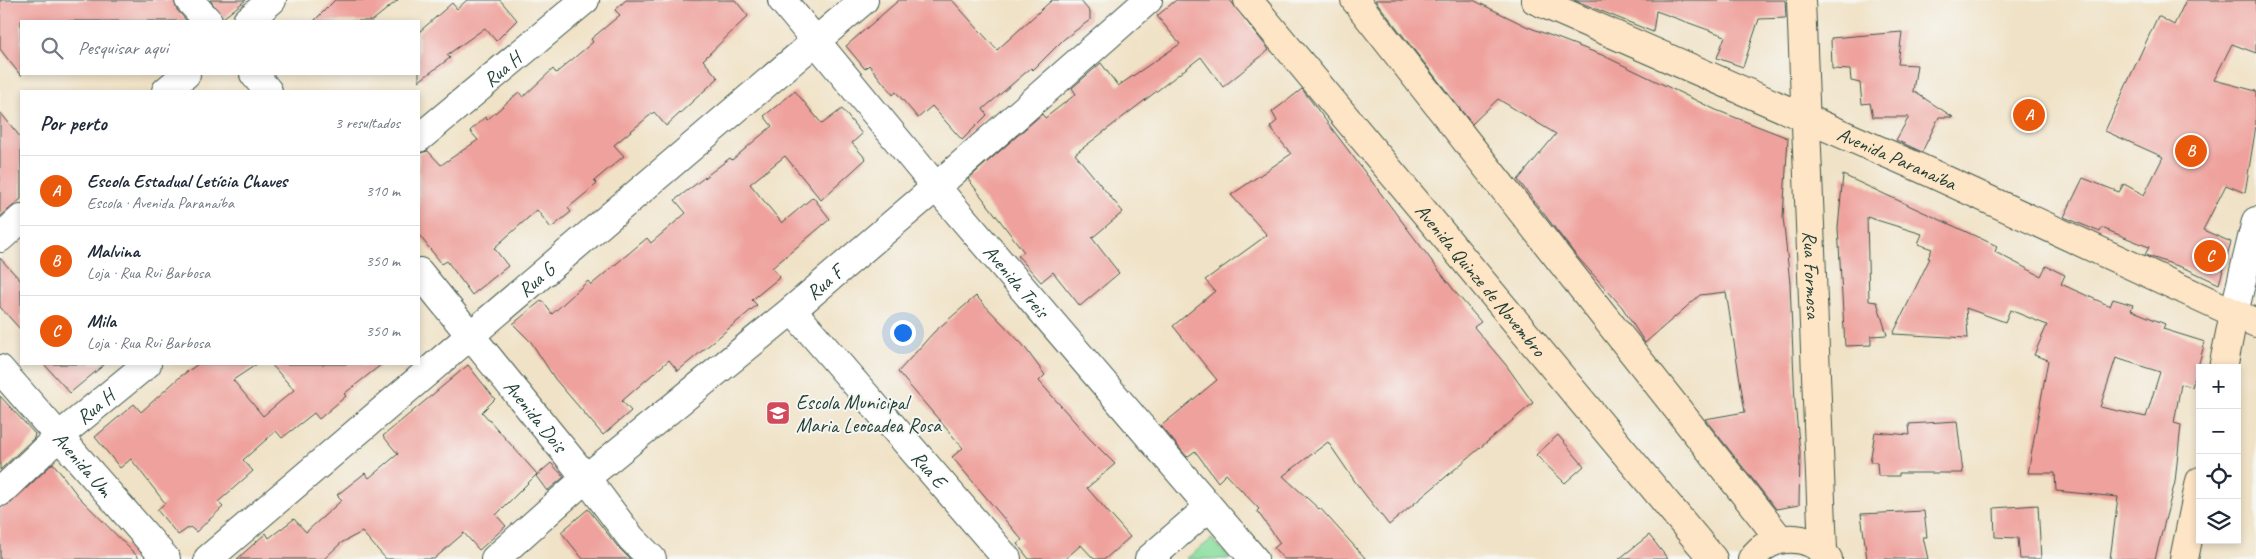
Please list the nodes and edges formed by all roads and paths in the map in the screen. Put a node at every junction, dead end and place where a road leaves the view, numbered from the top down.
1 (189, 0) edge
2 (272, 0) edge
3 (585, 0) edge
4 (782, 0) edge
5 (864, 0) edge
6 (1148, 0) edge
7 (1248, 0) edge
8 (1355, 0) edge
9 (1535, 0) edge
10 (1800, 0) edge
11 (207, 20) edge
12 (248, 20) edge
13 (816, 39) junction
14 (185, 75) edge
15 (255, 75) edge
16 (167, 90) edge
17 (267, 90) edge
18 (1804, 119) junction
19 (420, 137) edge
20 (936, 187) junction
21 (20, 220) edge
22 (2256, 221) edge
23 (0, 238) edge
24 (420, 273) edge
25 (792, 310) junction
26 (2245, 318) edge
27 (470, 335) junction
28 (2225, 364) edge
29 (146, 365) edge
30 (0, 369) edge
31 (58, 437) junction
32 (586, 478) junction
33 (0, 492) edge
34 (2196, 499) edge
35 (1208, 508) junction
36 (1779, 538) junction
37 (1825, 555) edge
38 (166, 559) edge
39 (208, 559) edge
40 (495, 559) edge
41 (652, 559) edge
42 (1007, 559) edge
43 (1149, 559) edge
44 (1254, 559) edge
45 (1714, 559) edge
46 (1752, 559) edge
47 (2184, 559) edge

1 - 11 street
2 - 12 street
3 - 19 street, Rua H
4 - 13 street, Avenida Treis
5 - 13 street, Rua G
6 - 20 street, Rua F
7 - 45 street, Avenida Quinze de Novembro
8 - 36 street
9 - 18 street, Avenida Paranaíba
10 - 18 street, Rua Formosa
13 - 20 street, Avenida Treis
13 - 27 street, Rua G
14 - 16 street
15 - 17 street
18 - 26 street, Avenida Paranaíba
18 - 37 street, Rua Formosa
20 - 25 street, Rua F
20 - 35 street, Avenida Treis
21 - 23 street
22 - 26 street
24 - 27 street, Avenida Dois
25 - 32 street, Rua F
25 - 42 street, Rua E
26 - 28 street
27 - 32 street, Avenida Dois
27 - 39 street, Rua G
29 - 31 street, Rua H
30 - 31 street, Avenida Um
31 - 33 street, Rua H
31 - 38 street, Avenida Um
32 - 40 street, Rua F
32 - 41 street, Avenida Dois
34 - 47 street
35 - 43 street
35 - 44 street, Avenida Treis
36 - 37 street
36 - 46 street

